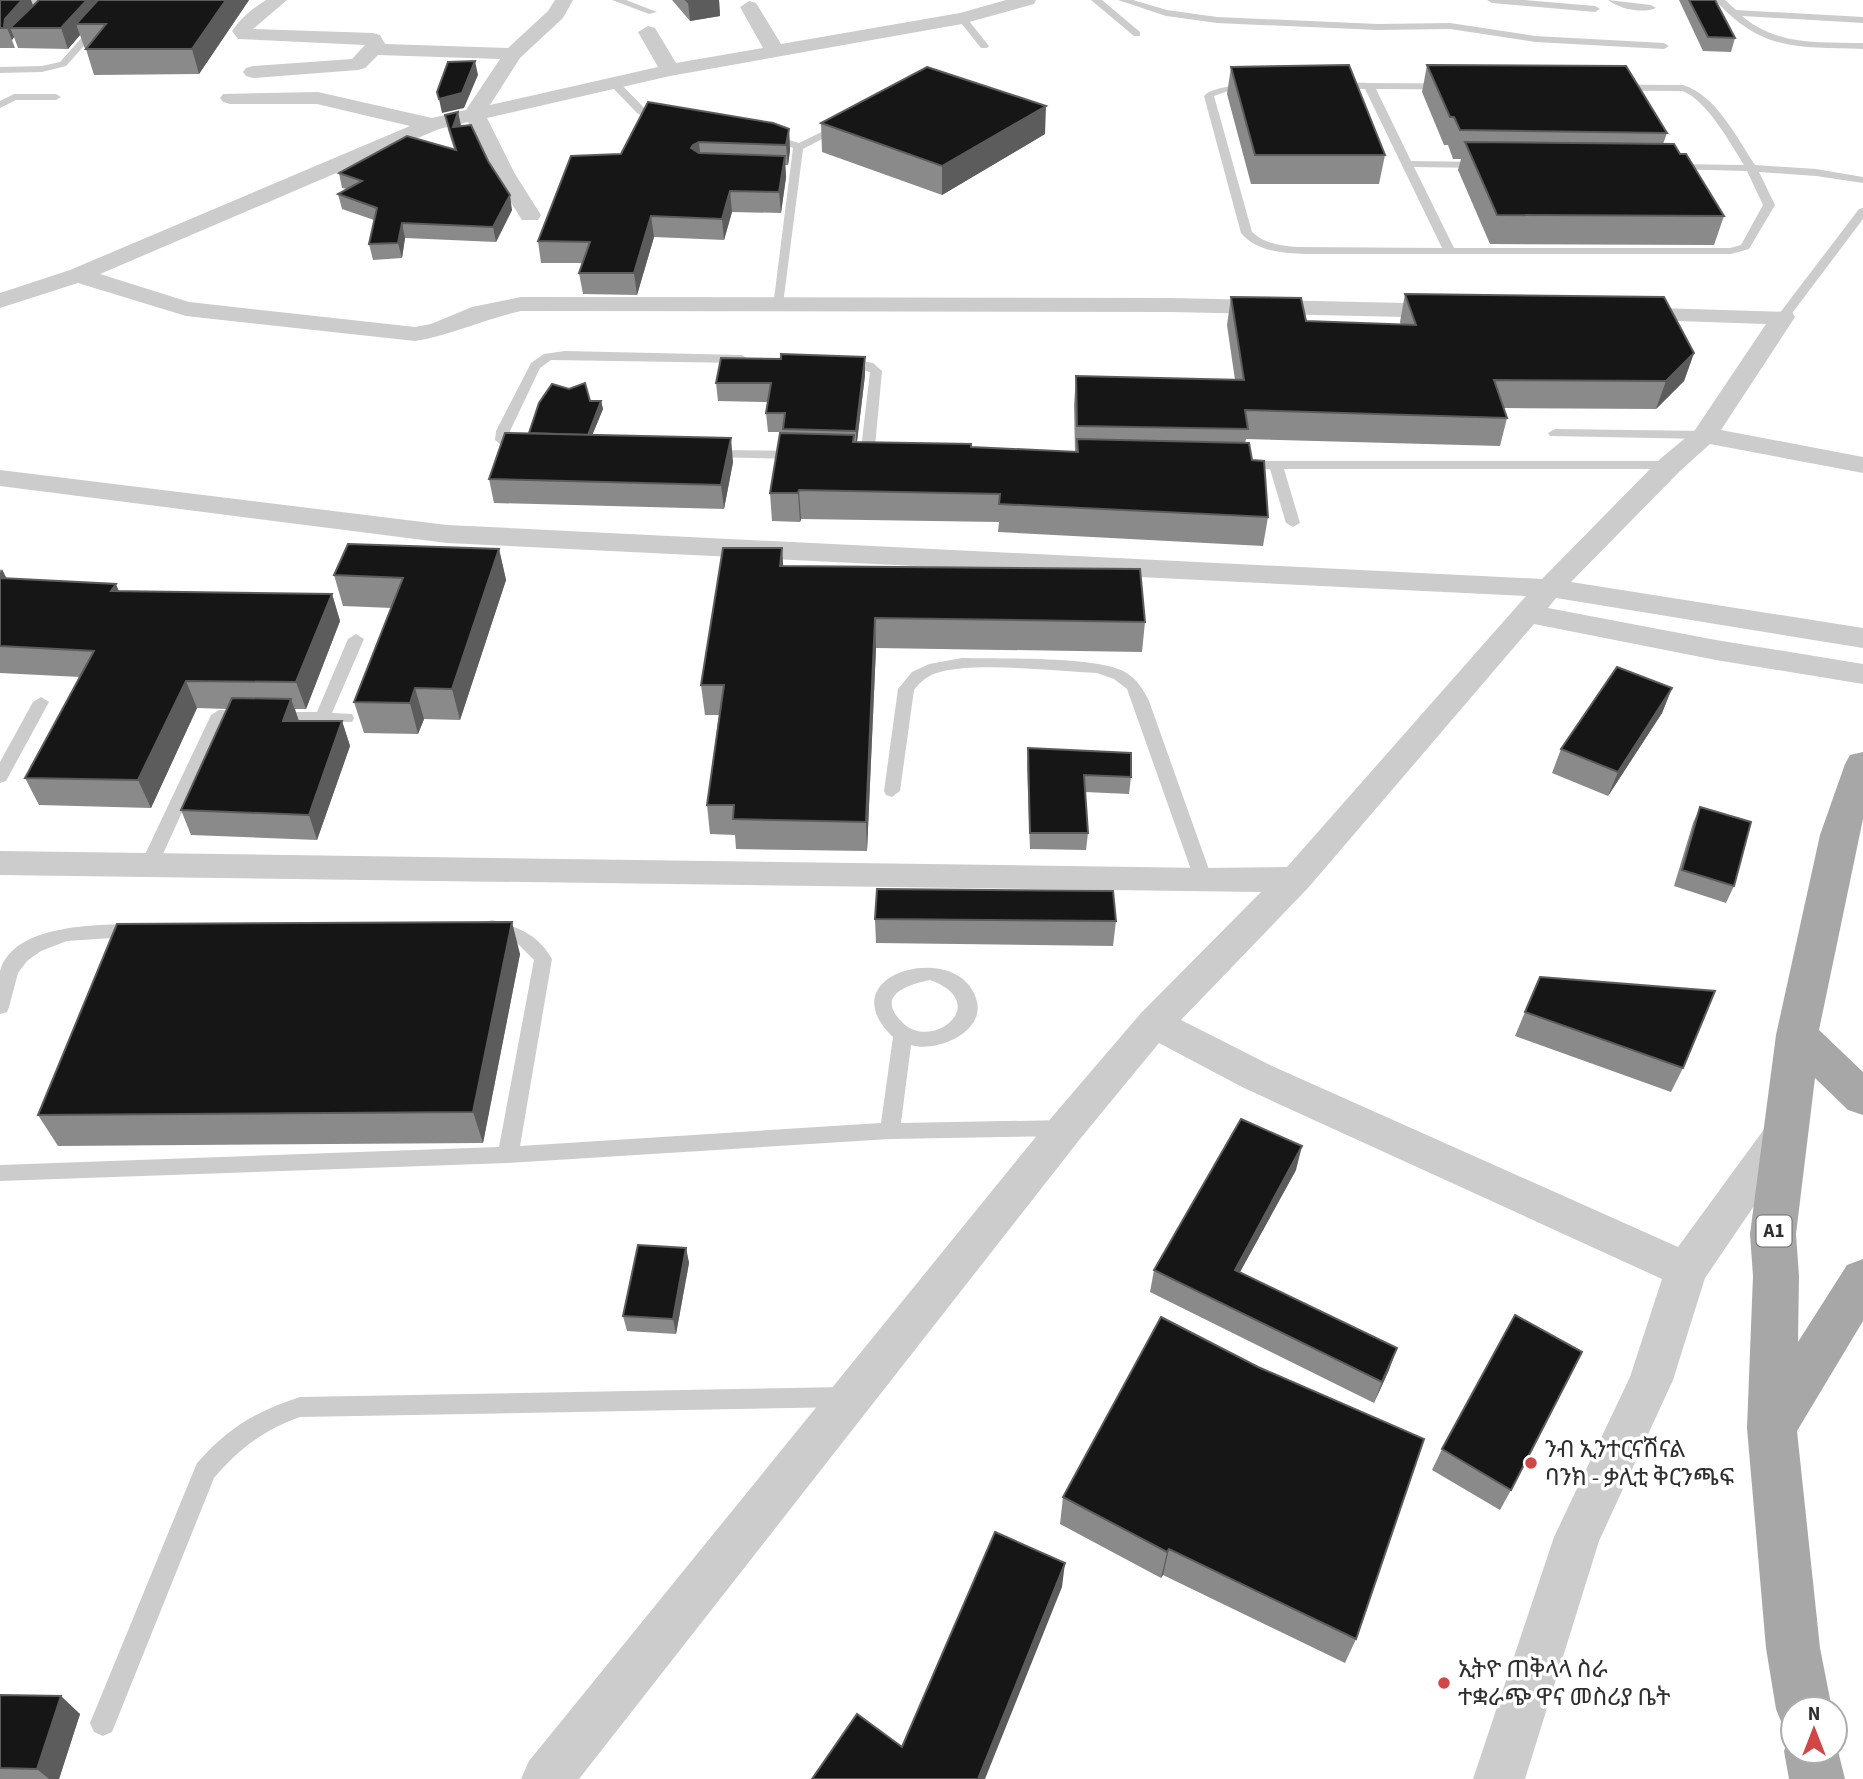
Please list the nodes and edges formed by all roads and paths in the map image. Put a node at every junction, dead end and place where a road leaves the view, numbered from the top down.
1 (278, 0) edge
2 (565, 0) edge
3 (617, 0) edge
4 (1027, 0) edge
5 (1096, 0) edge
6 (1123, 0) edge
7 (1492, 0) edge
8 (1614, 0) edge
9 (1720, 0) edge
10 (0, 2) edge
11 (118, 2) edge
12 (54, 3) junction
13 (66, 3) edge
14 (104, 4) edge
15 (932, 5) dead end
16 (750, 7) dead end
17 (1651, 8) dead end
18 (256, 9) edge
19 (1595, 9) dead end
20 (652, 12) dead end
21 (44, 13) edge
22 (1733, 13) junction
23 (962, 18) junction
24 (1863, 20) edge
25 (648, 32) dead end
26 (1137, 34) dead end
27 (984, 46) dead end
28 (1664, 46) dead end
29 (1863, 46) edge
30 (373, 49) junction
31 (775, 51) junction
32 (513, 54) junction
33 (0, 70) edge
34 (670, 70) junction
35 (253, 72) dead end
36 (614, 83) junction
37 (1369, 86) junction
38 (56, 97) dead end
39 (230, 98) dead end
40 (0, 104) edge
41 (473, 115) junction
42 (854, 121) edge
43 (675, 122) edge
44 (432, 124) junction
45 (763, 136) edge
46 (798, 147) junction
47 (1407, 164) junction
48 (1503, 165) edge
49 (1655, 167) edge
50 (1751, 168) junction
51 (781, 171) edge
52 (795, 171) junction
53 (1863, 180) edge
54 (1863, 211) edge
55 (530, 215) dead end
56 (1449, 250) junction
57 (78, 275) junction
58 (0, 301) edge
59 (777, 304) junction
60 (1477, 311) edge
61 (1602, 313) edge
62 (1783, 317) junction
63 (760, 360) edge
64 (829, 361) edge
65 (1555, 433) dead end
66 (1705, 435) junction
67 (541, 450) edge
68 (690, 453) edge
69 (813, 456) edge
70 (867, 457) edge
71 (1222, 464) edge
72 (1670, 464) junction
73 (1276, 465) junction
74 (1863, 465) edge
75 (0, 478) edge
76 (1293, 523) dead end
77 (1539, 601) junction
78 (1863, 638) edge
79 (356, 639) dead end
80 (1863, 674) edge
81 (41, 702) dead end
82 (322, 718) junction
83 (346, 718) dead end
84 (1863, 764) edge
85 (0, 777) edge
86 (892, 791) dead end
87 (0, 863) edge
88 (149, 865) junction
89 (1296, 878) junction
90 (1204, 881) junction
91 (470, 925) edge
92 (158, 931) edge
93 (0, 1007) edge
94 (1154, 1023) junction
95 (903, 1035) junction
96 (1797, 1035) junction
97 (1863, 1098) edge
98 (1788, 1126) junction
99 (1066, 1128) junction
100 (890, 1131) junction
101 (508, 1155) junction
102 (0, 1173) edge
103 (1686, 1270) junction
104 (1863, 1279) edge
105 (852, 1397) junction
106 (1772, 1428) junction
107 (1801, 1695) edge
108 (103, 1723) dead end
109 (547, 1779) edge
110 (1499, 1779) edge

1 - 18 street
2 - 32 street
3 - 20 lane
4 - 23 street
5 - 26 lane
6 - 28 lane
7 - 19 lane
8 - 17 lane
9 - 22 lane
10 - 12 lane
11 - 14 lane
11 - 33 lane
12 - 13 lane
12 - 21 lane
15 - 23 street
16 - 31 street
18 - 30 street
22 - 24 lane
22 - 29 lane
23 - 27 lane
23 - 31 street
25 - 34 street
30 - 32 street
30 - 35 street
31 - 34 street
32 - 41 street
34 - 36 street
36 - 41 street
36 - 43 lane
37 - 47 lane
37 - 50 lane
37 - 56 lane
38 - 40 lane
39 - 44 street
41 - 44 street
41 - 55 street
42 - 46 lane
44 - 57 street
45 - 46 lane
46 - 52 lane
47 - 48 lane
47 - 56 lane
49 - 50 lane
50 - 53 lane
50 - 56 lane
51 - 52 lane
52 - 59 lane
54 - 62 lane
57 - 58 street
57 - 59 street
59 - 60 street
61 - 62 street
62 - 66 street
63 - 67 lane
64 - 70 lane
65 - 66 lane
66 - 72 street
66 - 74 street
68 - 69 lane
71 - 73 lane
72 - 73 lane
72 - 77 street
73 - 76 lane
75 - 77 street
77 - 78 street
77 - 80 street
77 - 89 street
79 - 82 lane
81 - 85 lane
82 - 83 lane
82 - 88 lane
84 - 96 main road, A1
86 - 90 lane
87 - 88 street
88 - 90 street
89 - 90 street
89 - 94 street
91 - 101 lane
92 - 93 lane
94 - 99 street
94 - 103 street
95 - 95 lane
95 - 100 lane
96 - 97 main road
96 - 98 main road, A1
98 - 103 street
98 - 106 main road, A1
99 - 100 lane
99 - 105 street
100 - 101 lane
101 - 102 lane
103 - 110 street
104 - 106 main road
105 - 108 lane
105 - 109 street
106 - 107 main road, A1

